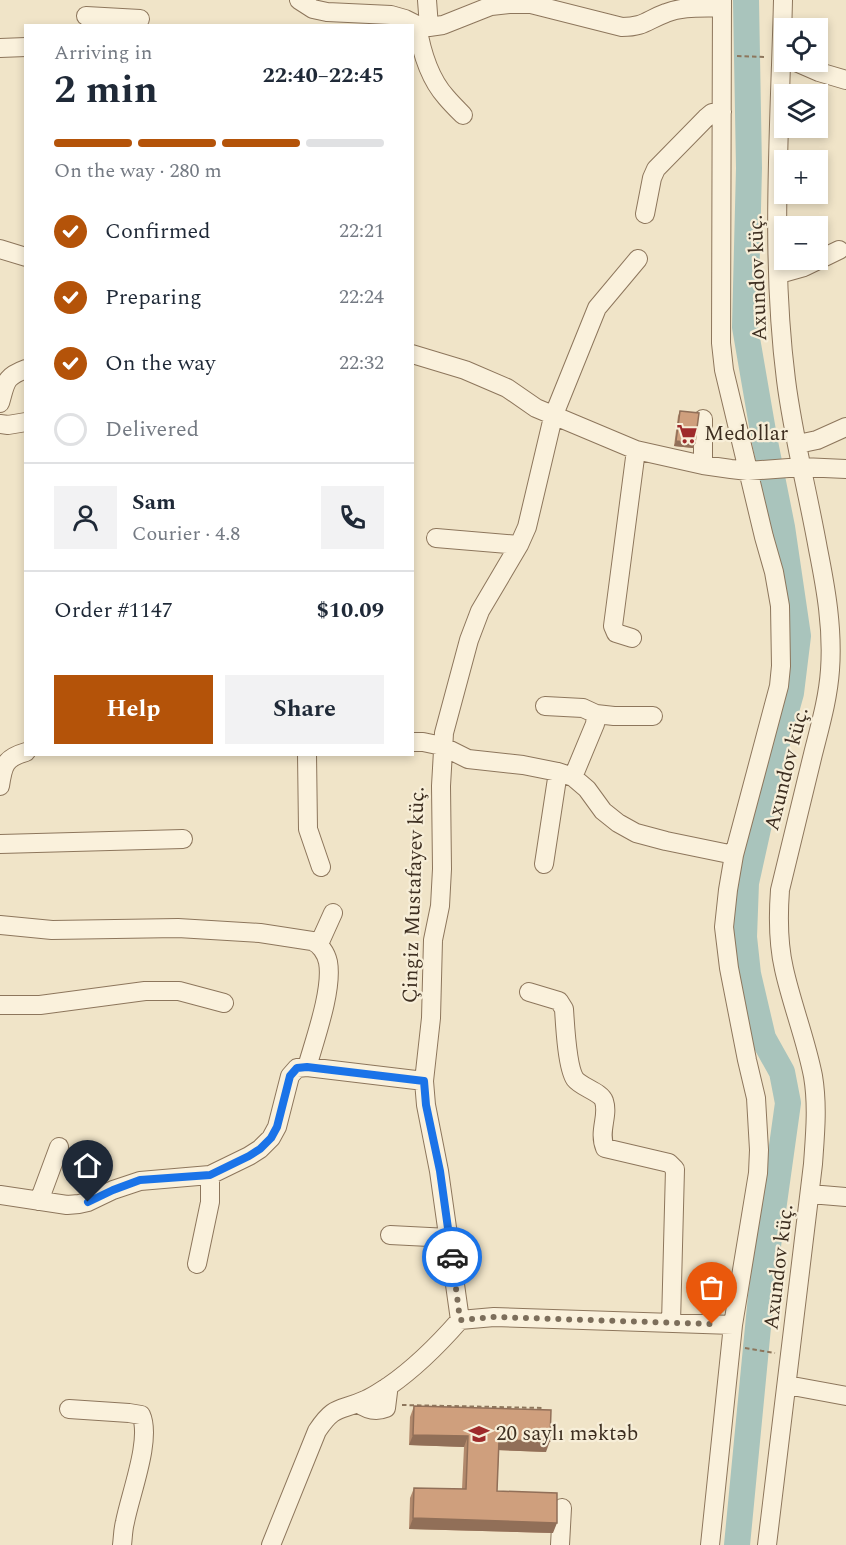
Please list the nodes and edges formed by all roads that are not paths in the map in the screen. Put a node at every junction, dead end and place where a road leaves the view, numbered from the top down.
1 (299, 0) edge
2 (427, 0) edge
3 (783, 0) edge
4 (722, 3) edge
5 (554, 5) edge
6 (86, 14) edge
7 (784, 18) edge
8 (140, 19) dead end
9 (423, 26) junction
10 (24, 47) edge
11 (0, 48) edge
12 (786, 72) edge
13 (819, 72) edge
14 (846, 80) edge
15 (723, 112) junction
16 (463, 115) dead end
17 (645, 214) dead end
18 (0, 249) edge
19 (838, 250) dead end
20 (24, 256) edge
21 (638, 259) dead end
22 (779, 274) junction
23 (414, 355) edge
24 (24, 370) edge
25 (0, 404) edge
26 (553, 417) junction
27 (703, 419) dead end
28 (24, 422) edge
29 (0, 424) edge
30 (846, 427) edge
31 (798, 444) junction
32 (636, 450) junction
33 (703, 465) junction
34 (796, 467) junction
35 (846, 469) edge
36 (753, 470) junction
37 (436, 538) dead end
38 (519, 545) junction
39 (632, 638) dead end
40 (545, 706) dead end
41 (596, 714) junction
42 (653, 716) dead end
43 (414, 742) edge
44 (442, 746) junction
45 (24, 753) edge
46 (307, 756) edge
47 (565, 774) junction
48 (0, 786) edge
49 (183, 839) dead end
50 (0, 844) edge
51 (734, 855) junction
52 (544, 864) dead end
53 (321, 867) dead end
54 (333, 913) dead end
55 (0, 925) edge
56 (319, 944) junction
57 (529, 992) dead end
58 (224, 1003) dead end
59 (0, 1005) edge
60 (307, 1067) junction
61 (424, 1081) junction
62 (59, 1147) dead end
63 (210, 1175) junction
64 (810, 1194) junction
65 (0, 1195) edge
66 (846, 1197) edge
67 (39, 1201) junction
68 (390, 1235) dead end
69 (449, 1238) junction
70 (197, 1264) dead end
71 (460, 1320) junction
72 (671, 1323) junction
73 (733, 1325) junction
74 (787, 1385) junction
75 (846, 1395) edge
76 (69, 1408) dead end
77 (562, 1508) dead end
78 (122, 1545) edge
79 (271, 1545) edge
80 (560, 1545) edge
81 (710, 1545) edge
82 (767, 1545) edge

1 - 9 street
2 - 9 street
3 - 7 street, Axundov küç.
4 - 5 street
4 - 15 street
5 - 9 street
6 - 8 street
9 - 16 street
10 - 11 street
12 - 22 street, Axundov küç.
13 - 14 street
15 - 17 street
15 - 36 street
18 - 20 street
19 - 22 street
21 - 26 street, Çingiz Mustafayev küç.
22 - 31 street, Axundov küç.
23 - 26 street
24 - 25 street
26 - 32 street
26 - 38 street, Çingiz Mustafayev küç.
27 - 33 street
28 - 29 street
30 - 31 street
31 - 34 street, Axundov küç.
32 - 33 street
32 - 39 street
33 - 36 street
34 - 35 street
34 - 36 street
34 - 64 street, Axundov küç.
36 - 51 street
37 - 38 street
38 - 44 street, Çingiz Mustafayev küç.
40 - 41 street
41 - 42 street
41 - 47 street
43 - 44 street
44 - 47 street
44 - 61 street, Çingiz Mustafayev küç.
45 - 48 street
46 - 53 street
47 - 51 street
47 - 52 street
49 - 50 street
51 - 73 street
54 - 56 street
55 - 56 street
56 - 60 street
57 - 72 street
58 - 59 street
60 - 61 street
60 - 63 street
61 - 69 street, Çingiz Mustafayev küç.
62 - 67 street
63 - 67 street
63 - 70 street
64 - 66 street
64 - 74 street, Axundov küç.
65 - 67 street
68 - 69 street
69 - 71 street, Çingiz Mustafayev küç.
71 - 72 street
71 - 79 street
72 - 73 street
73 - 81 street
74 - 75 street
74 - 82 street, Axundov küç.
76 - 78 street
77 - 80 street

